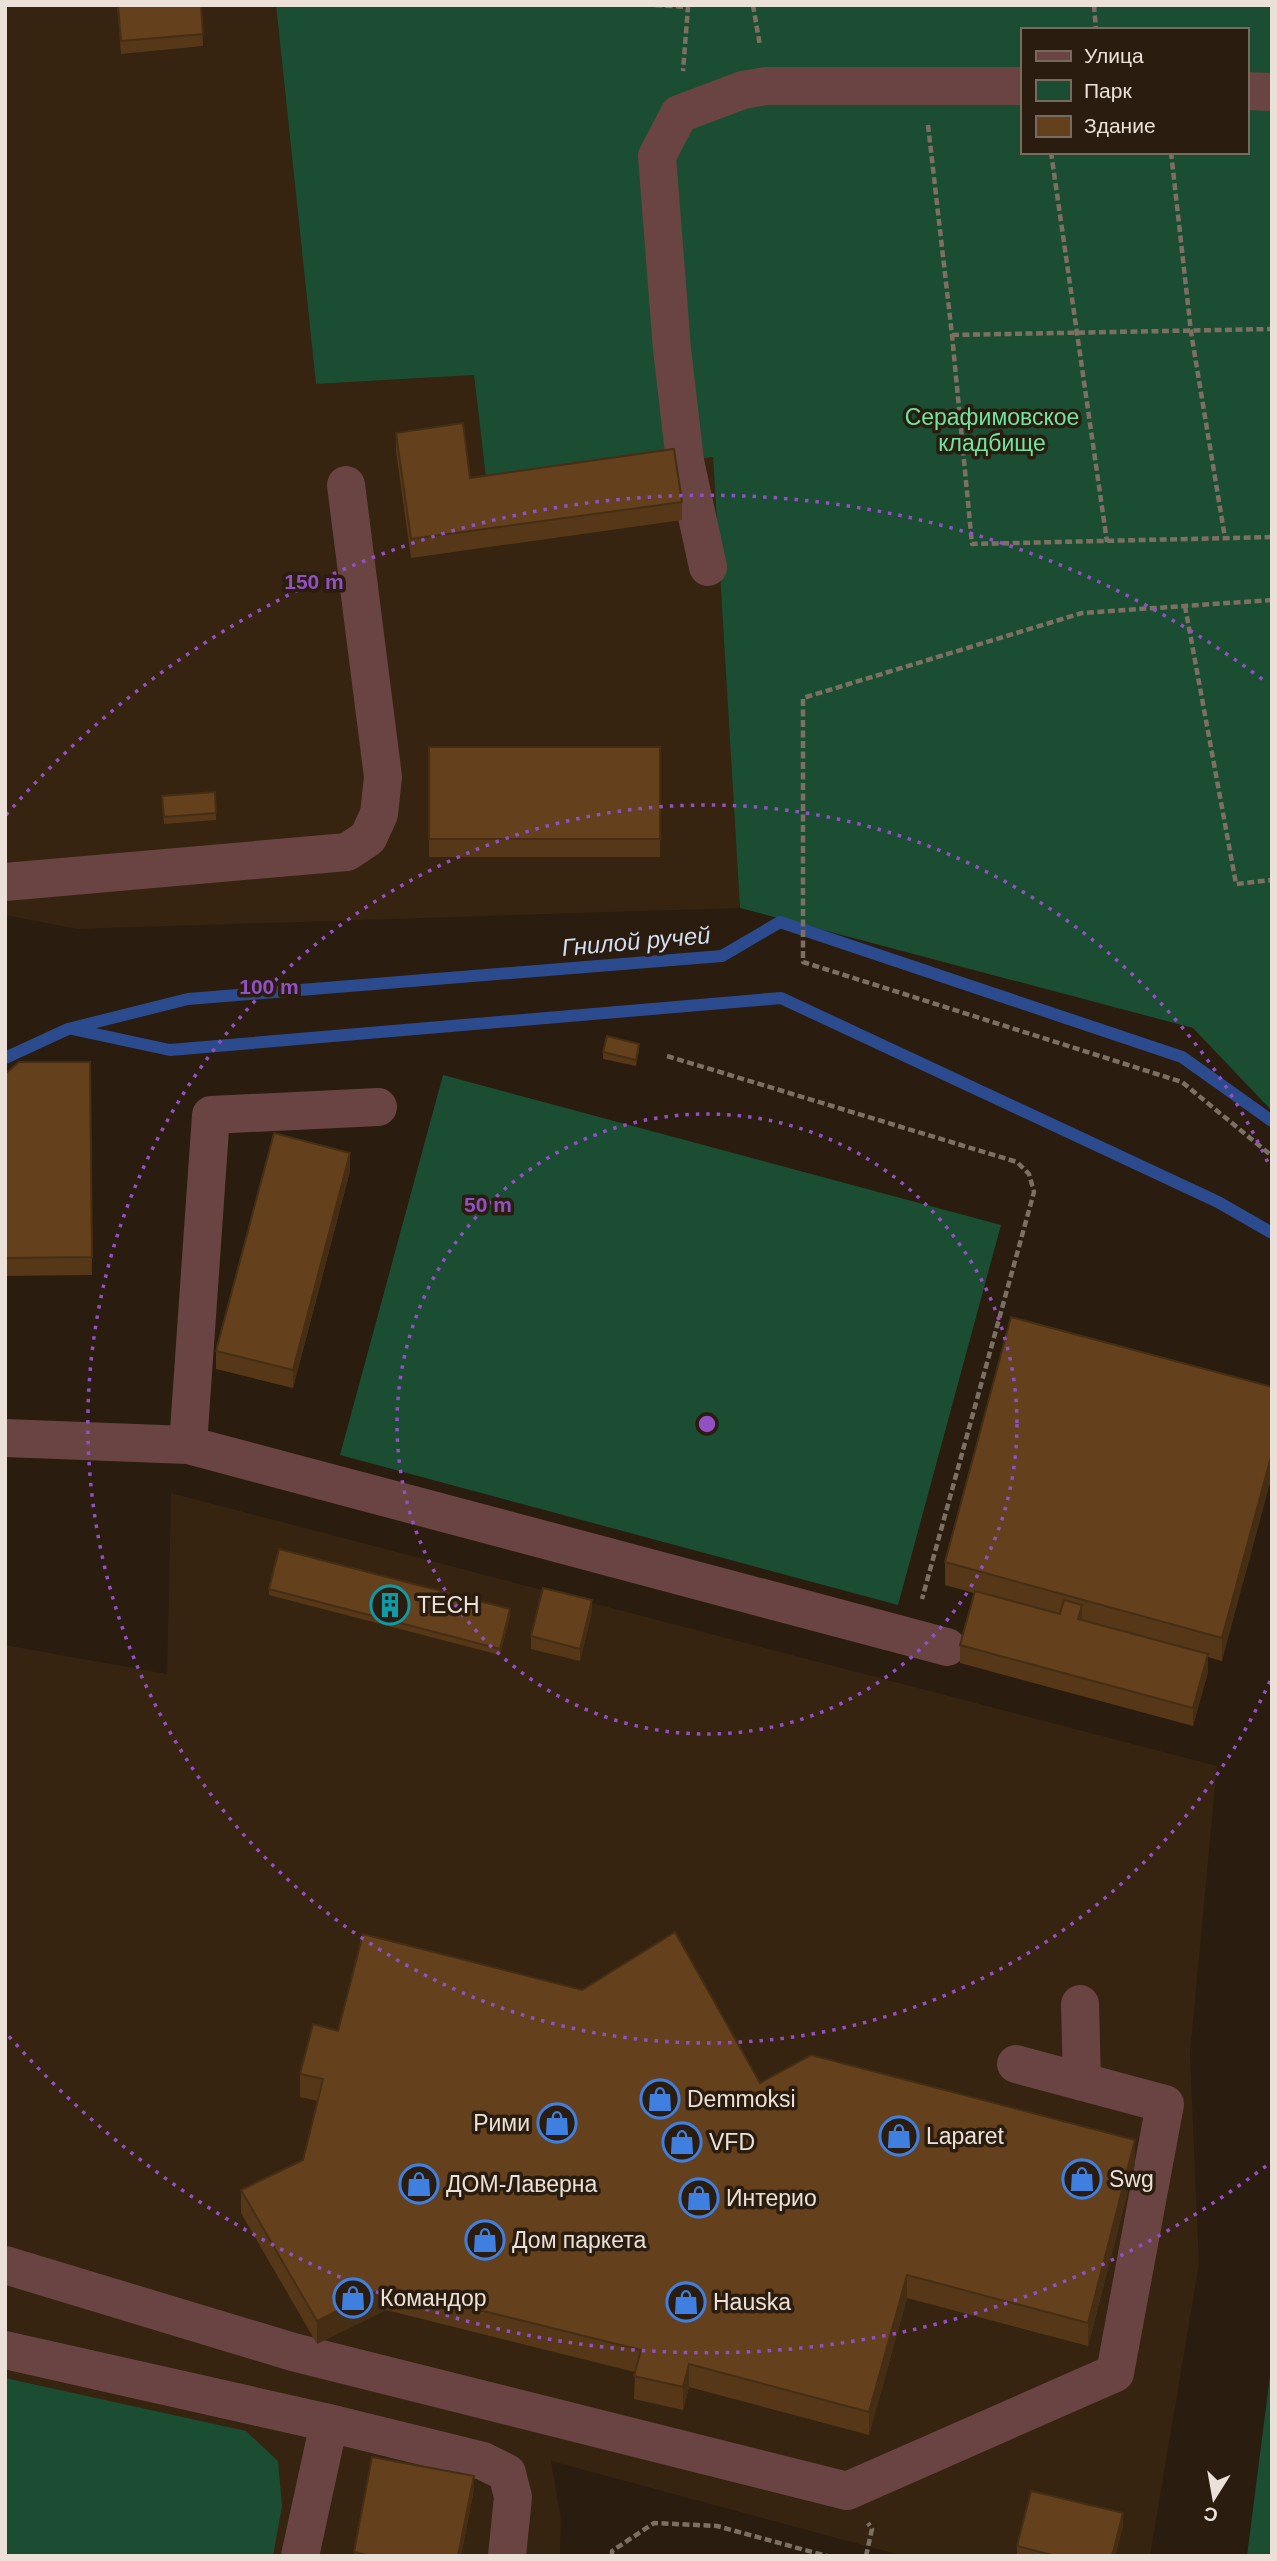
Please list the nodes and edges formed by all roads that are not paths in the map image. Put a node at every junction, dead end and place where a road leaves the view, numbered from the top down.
1 (1021, 86) edge
2 (1249, 91) edge
3 (1272, 92) edge
4 (346, 485) dead end
5 (708, 567) dead end
6 (5, 882) edge
7 (378, 1107) dead end
8 (5, 1438) edge
9 (188, 1445) junction
10 (947, 1647) dead end
11 (1080, 2004) dead end
12 (1016, 2064) dead end
13 (1082, 2082) junction
14 (5, 2265) edge
15 (5, 2350) edge
16 (329, 2423) junction
17 (300, 2556) edge
18 (507, 2556) edge

1 - 5 lane
2 - 3 lane
4 - 6 lane
7 - 9 lane
8 - 9 lane
9 - 10 lane
11 - 13 lane
12 - 13 lane
13 - 14 lane
15 - 16 lane
16 - 17 lane
16 - 18 lane

